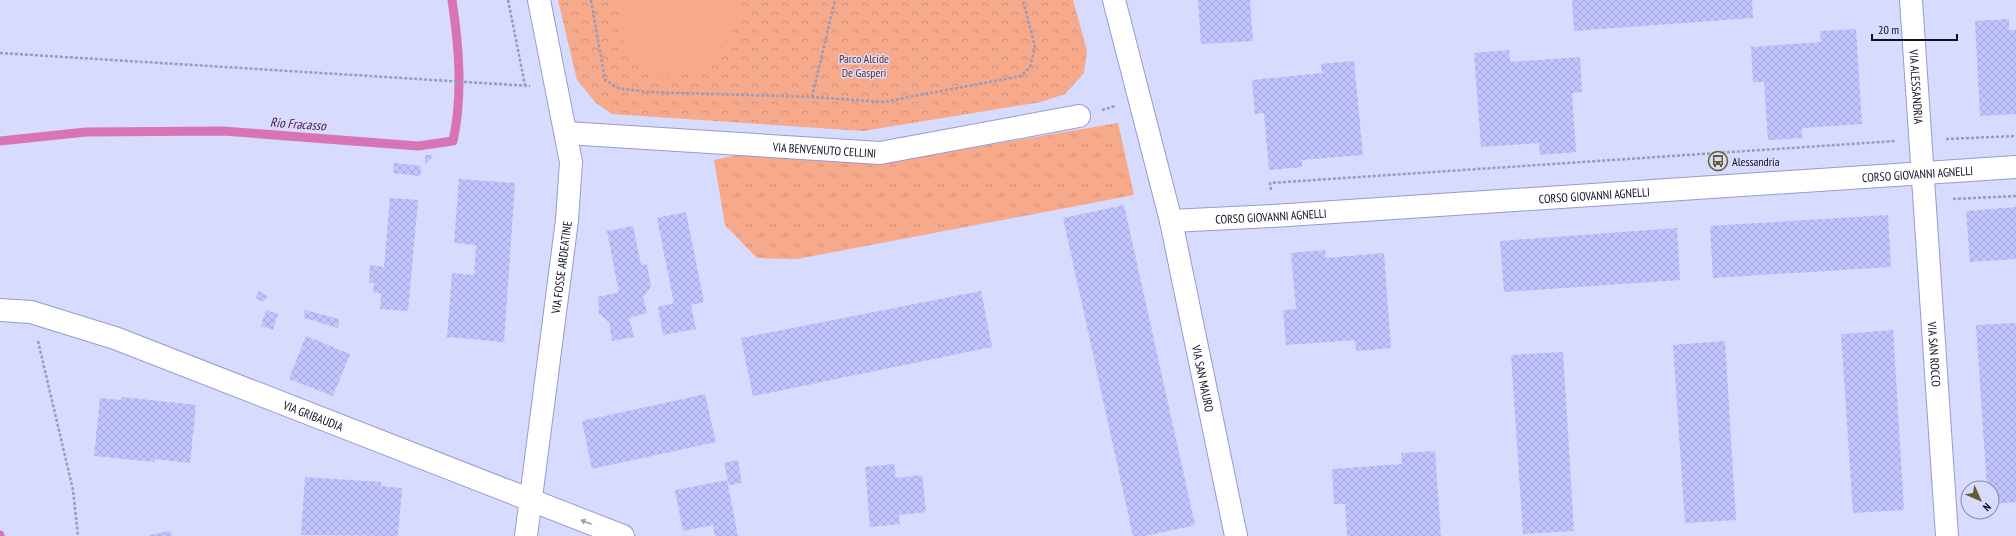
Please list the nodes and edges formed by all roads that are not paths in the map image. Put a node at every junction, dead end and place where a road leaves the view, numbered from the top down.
1 (540, 0) edge
2 (1114, 0) edge
3 (1911, 0) edge
4 (1079, 116) road end
5 (567, 132) junction
6 (2016, 167) edge
7 (1923, 173) junction
8 (1171, 221) junction
9 (0, 310) edge
10 (530, 500) junction
11 (526, 536) edge
12 (623, 536) edge
13 (1236, 536) edge
14 (1947, 536) edge

1 - 5 street, VIA FOSSE ARDEATINE
2 - 8 street, VIA SAN MAURO
3 - 7 street, VIA ALESSANDRIA
4 - 5 street, VIA BENVENUTO CELLINI
5 - 10 street, VIA FOSSE ARDEATINE
6 - 7 street, CORSO GIOVANNI AGNELLI
7 - 8 street, CORSO GIOVANNI AGNELLI
7 - 14 street, VIA SAN ROCCO
8 - 13 street, VIA SAN MAURO
9 - 10 street, VIA GRIBAUDIA
10 - 11 street, VIA FOSSE ARDEATINE
12 -> 10 street, VIA GRIBAUDIA

